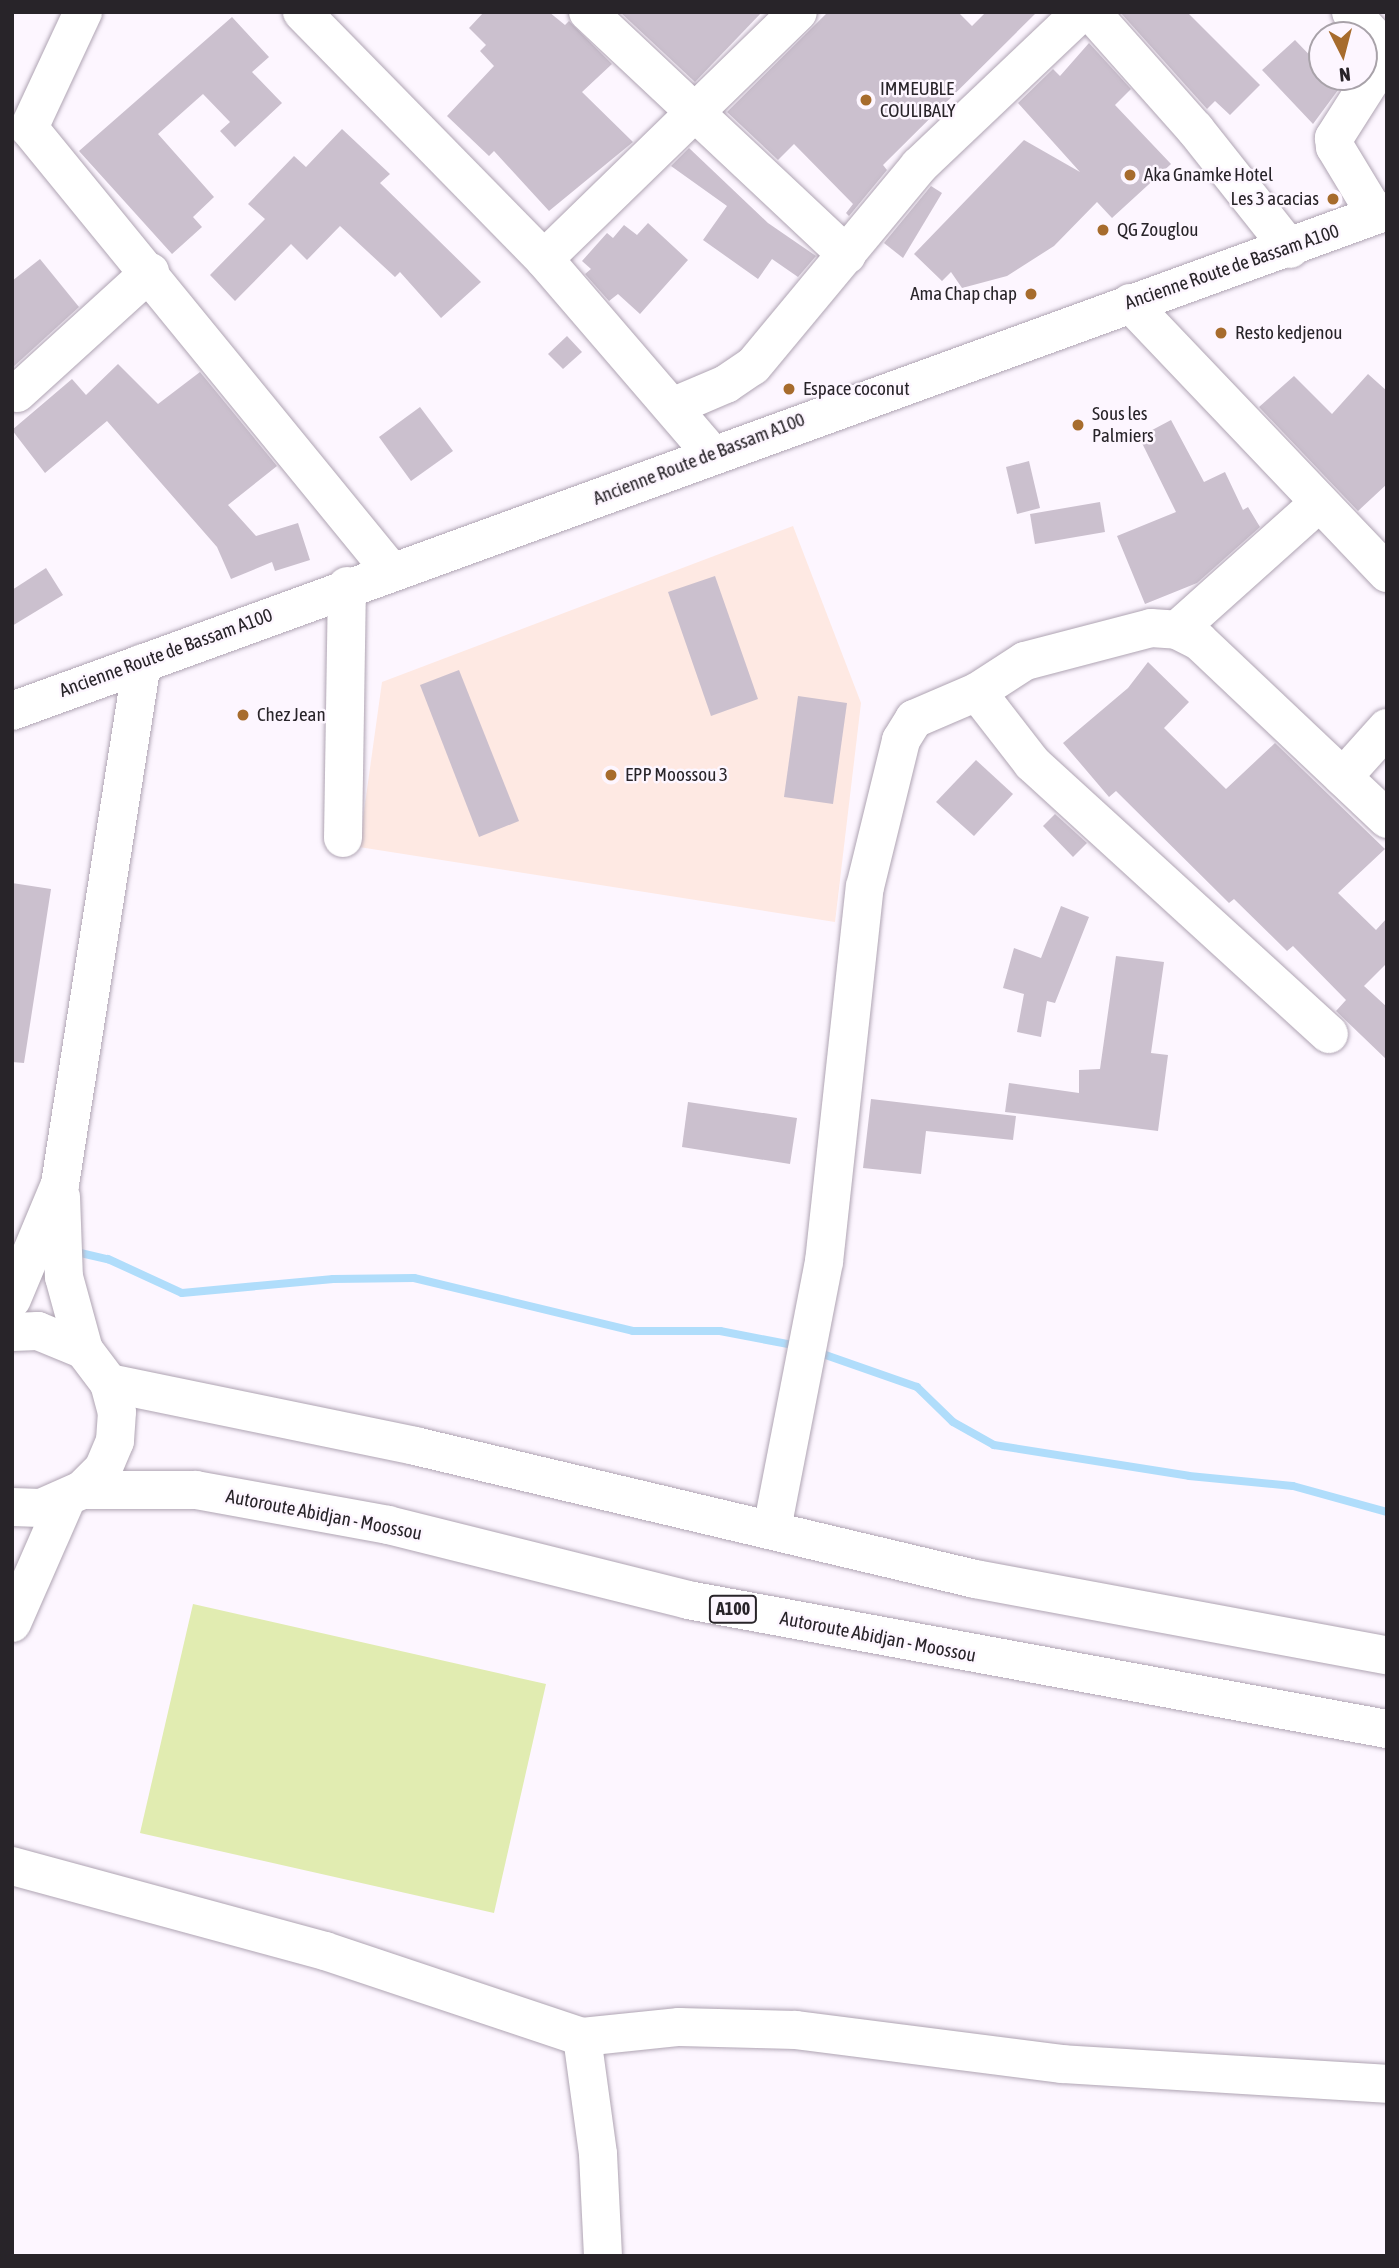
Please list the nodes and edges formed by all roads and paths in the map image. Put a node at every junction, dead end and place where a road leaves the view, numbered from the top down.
1 (83, 12) edge
2 (302, 12) edge
3 (588, 12) edge
4 (798, 12) edge
5 (1081, 12) edge
6 (1091, 12) edge
7 (1351, 12) edge
8 (695, 115) junction
9 (21, 118) edge
10 (1381, 213) edge
11 (1290, 249) junction
12 (847, 255) junction
13 (544, 259) junction
14 (150, 272) junction
15 (1130, 303) junction
16 (17, 393) dead end
17 (672, 407) junction
18 (711, 453) junction
19 (1319, 503) junction
20 (390, 570) junction
21 (1387, 573) edge
22 (347, 586) junction
23 (1177, 630) junction
24 (142, 663) junction
25 (977, 692) junction
26 (12, 711) edge
27 (1387, 728) edge
28 (1343, 778) junction
29 (1387, 819) edge
30 (343, 838) dead end
31 (1329, 1034) dead end
32 (60, 1184) junction
33 (12, 1299) edge
34 (12, 1332) edge
35 (84, 1350) junction
36 (109, 1383) junction
37 (74, 1495) junction
38 (12, 1507) edge
39 (772, 1530) junction
40 (12, 1623) edge
41 (1387, 1655) edge
42 (1387, 1729) edge
43 (12, 1866) edge
44 (582, 2037) junction
45 (1387, 2084) edge
46 (603, 2256) edge

1 - 9 main road
2 - 13 main road
3 - 8 main road
4 - 8 main road
5 - 12 main road
6 - 11 main road
7 - 10 main road
8 - 12 main road
8 - 13 main road
9 - 14 main road
10 - 11 main road, Ancienne Route de Bassam A100
11 - 15 main road, Ancienne Route de Bassam A100
12 - 17 main road
13 - 17 main road
14 - 16 main road
14 - 20 main road
15 - 18 main road, Ancienne Route de Bassam A100
15 - 19 main road
17 - 18 main road
18 - 20 main road, Ancienne Route de Bassam A100
19 - 21 main road
19 - 23 main road
20 - 22 main road, Ancienne Route de Bassam A100
22 - 24 main road, Ancienne Route de Bassam A100
22 - 30 main road
23 - 25 main road
23 - 28 main road
24 - 26 main road, Ancienne Route de Bassam A100
24 - 32 main road
25 - 31 main road
25 - 39 main road
27 - 28 main road
28 - 29 main road
32 - 33 main road
32 - 35 main road
34 - 35 main road
35 - 36 main road
36 - 37 main road
36 - 39 main road
37 - 38 main road, Autoroute Abidjan - Moossou
37 - 40 main road
37 - 42 main road, Autoroute Abidjan - Moossou / A100
39 - 41 main road
43 - 44 main road
44 - 45 main road
44 - 46 main road

